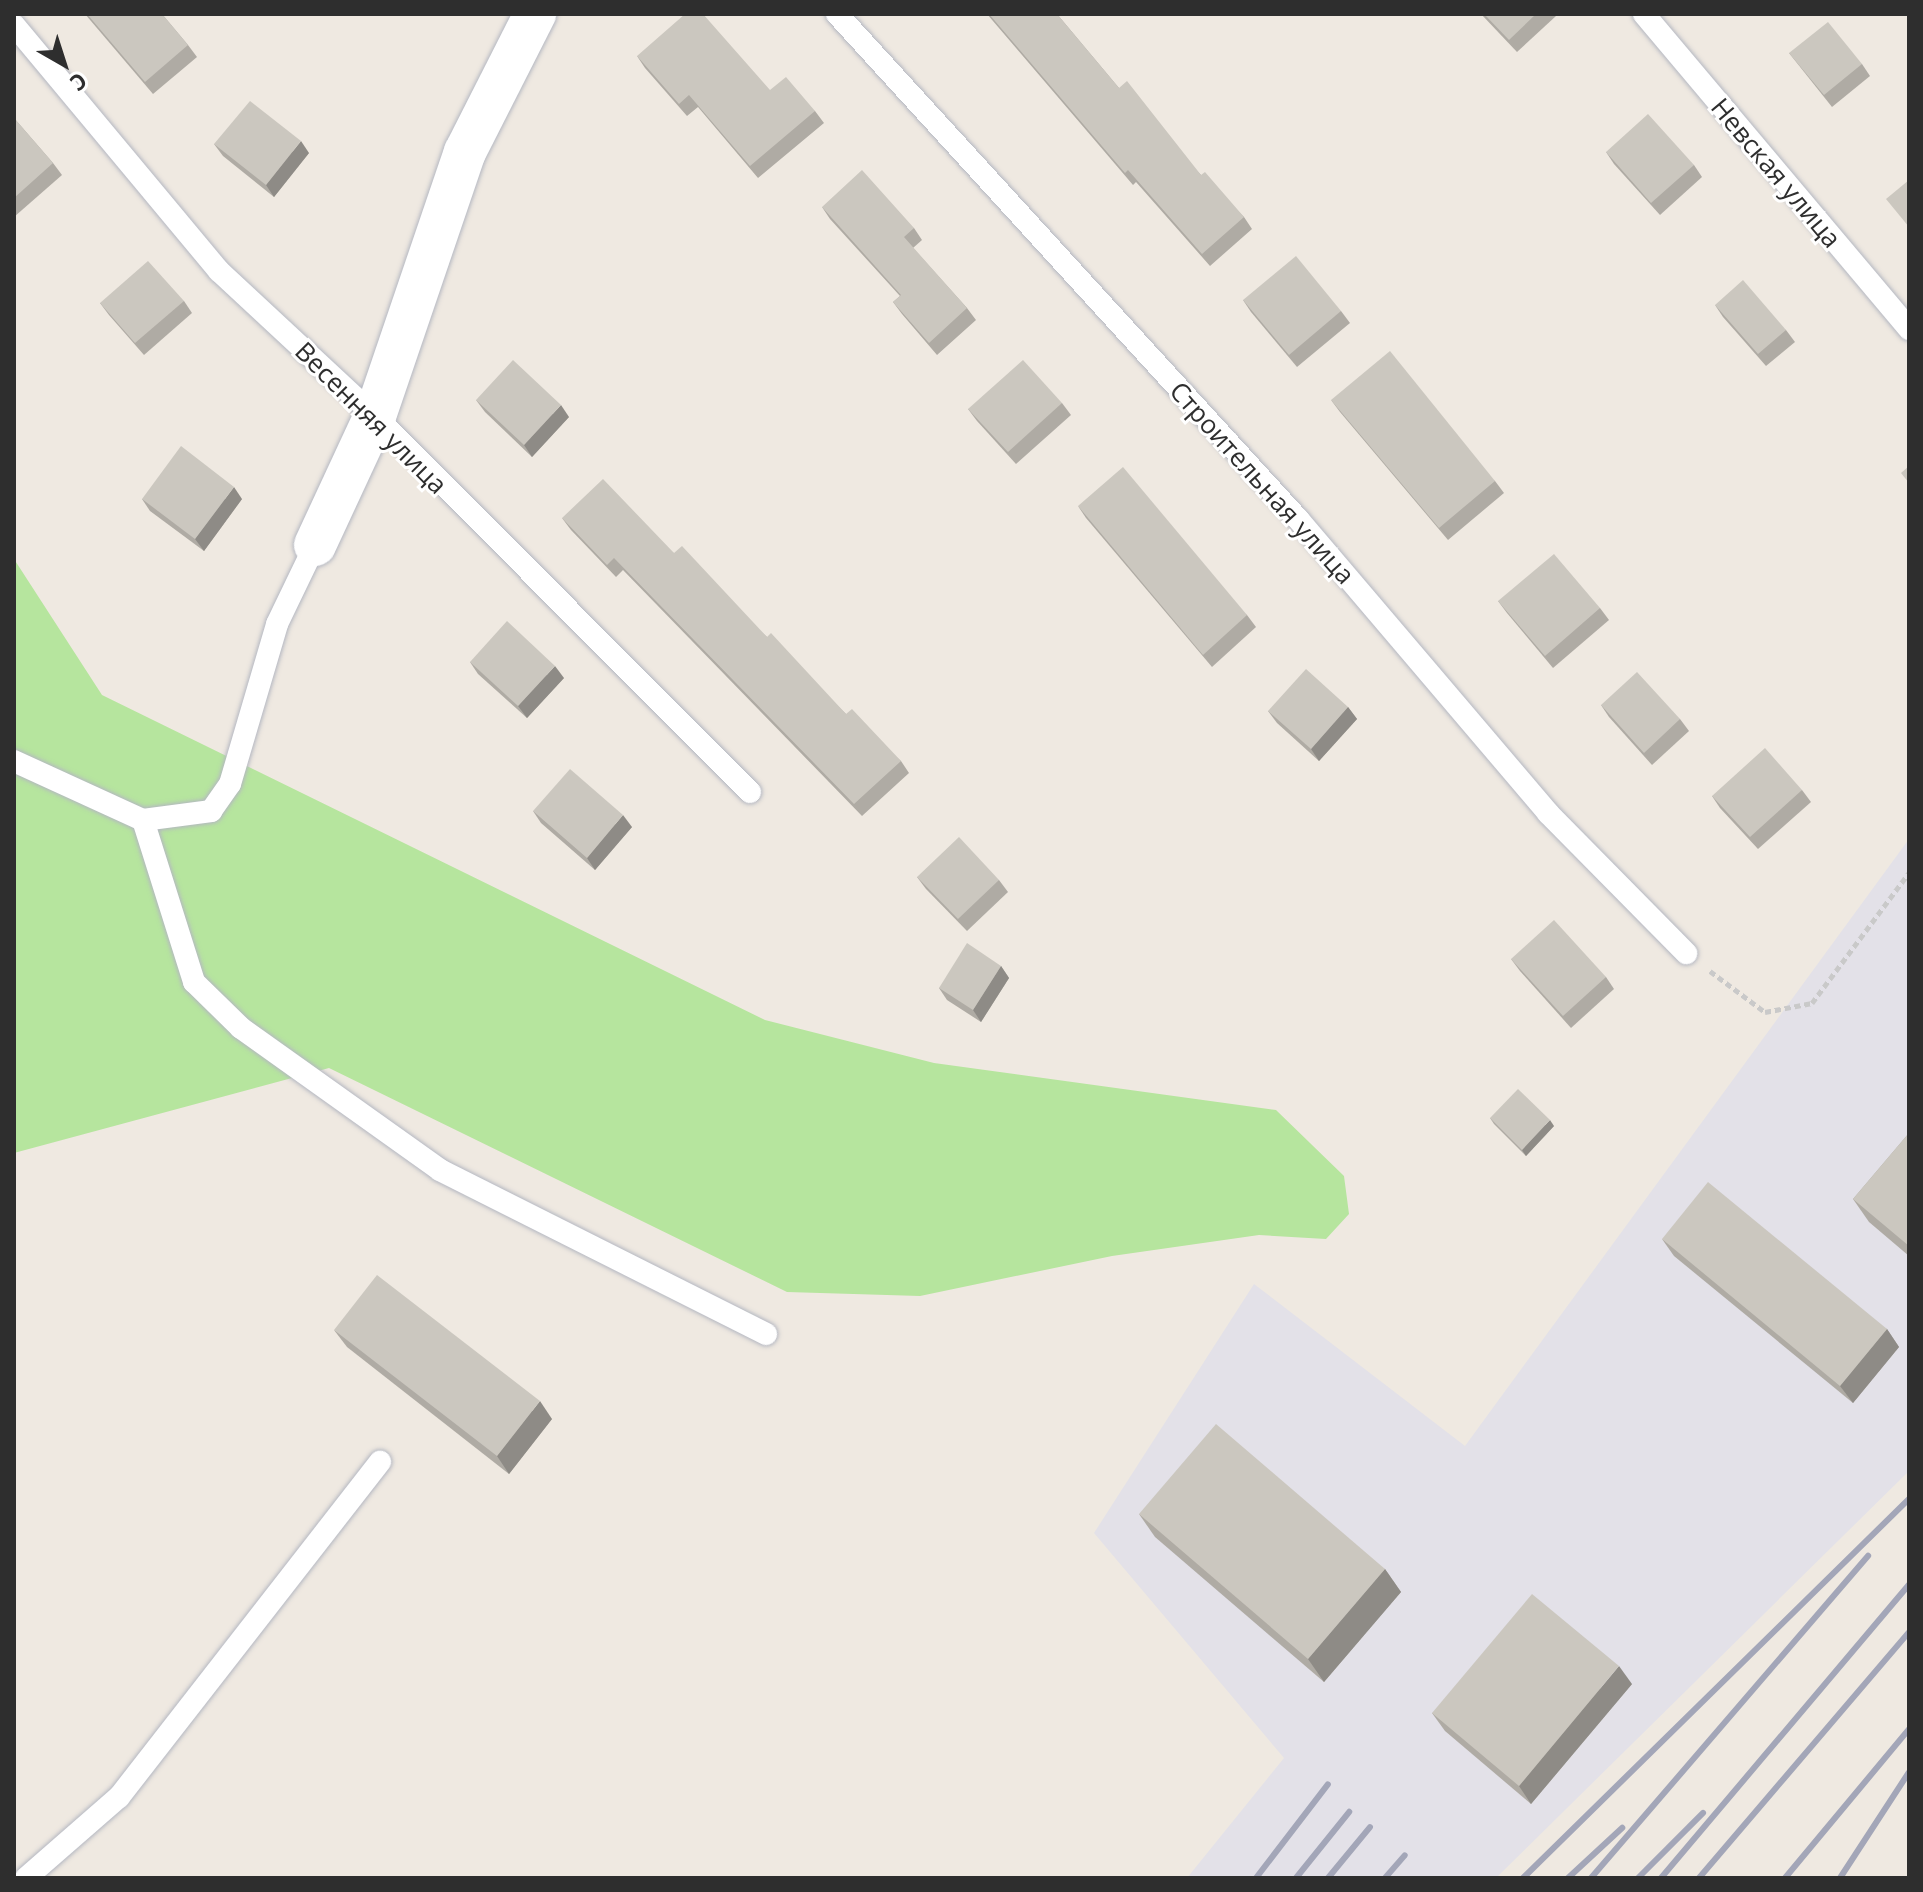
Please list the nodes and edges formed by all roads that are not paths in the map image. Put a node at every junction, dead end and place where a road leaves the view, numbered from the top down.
1 (535, 14) edge
2 (837, 14) edge
3 (1644, 14) edge
4 (14, 25) edge
5 (1909, 329) edge
6 (375, 416) junction
7 (315, 545) joint
8 (14, 761) edge
9 (750, 792) dead end
10 (143, 820) junction
11 (1686, 953) road end
12 (766, 1334) dead end
13 (380, 1462) dead end
14 (26, 1878) edge

1 - 6 street
2 - 11 lane, Строительная улица
3 - 5 lane, Невская улица
4 - 6 lane, Весенняя улица
6 - 7 street
6 - 9 lane, Весенняя улица
7 - 10 lane
8 - 10 lane
10 - 12 lane
13 - 14 lane

